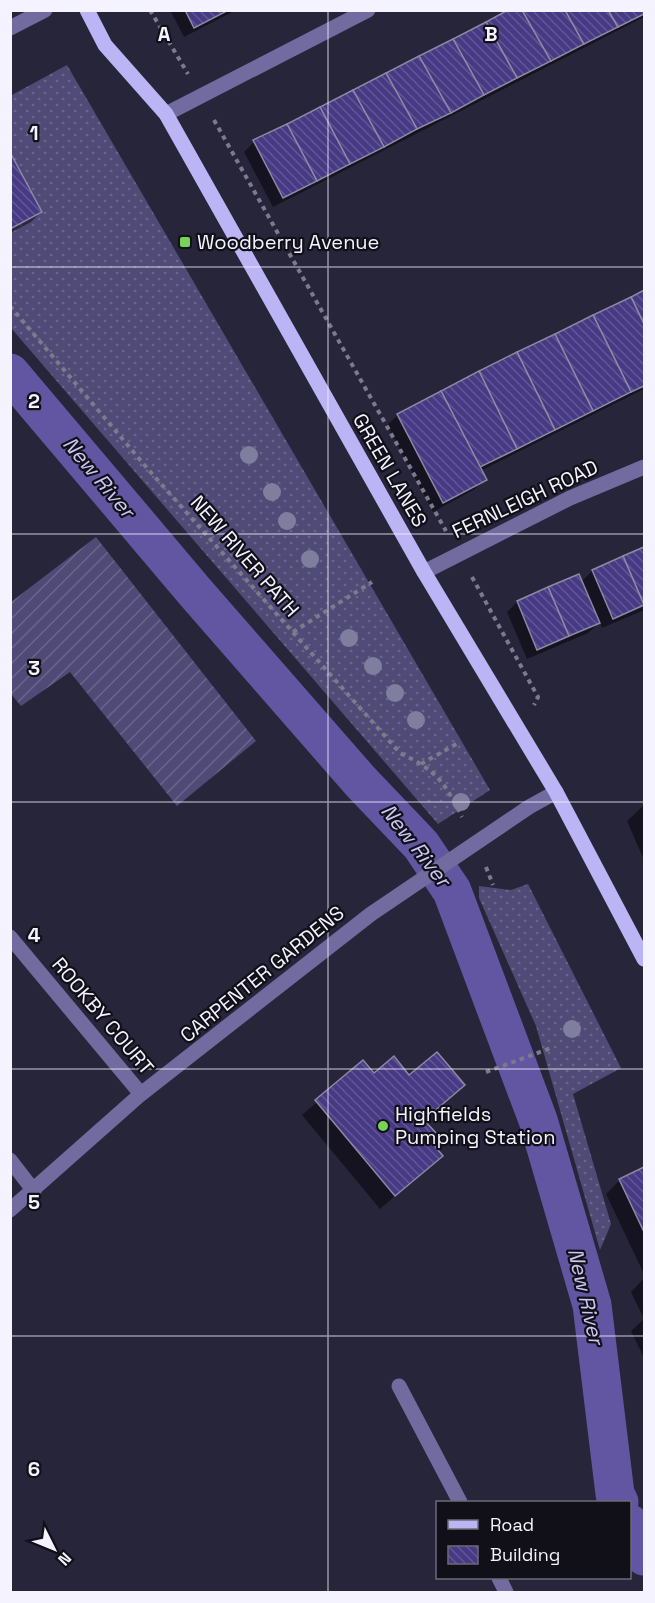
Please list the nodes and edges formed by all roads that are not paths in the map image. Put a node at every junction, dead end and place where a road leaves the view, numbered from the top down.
1 (45, 10) edge
2 (87, 10) edge
3 (368, 10) edge
4 (10, 28) edge
5 (166, 114) junction
6 (645, 467) edge
7 (424, 572) junction
8 (556, 792) junction
9 (10, 937) edge
10 (645, 959) edge
11 (141, 1094) junction
12 (10, 1160) edge
13 (34, 1191) junction
14 (10, 1210) edge
15 (399, 1386) dead end
16 (459, 1501) edge
17 (499, 1579) edge
18 (506, 1593) edge

1 - 4 street
2 - 5 main road, GREEN LANES
3 - 5 street
5 - 7 main road, GREEN LANES
6 - 7 street, FERNLEIGH ROAD
7 - 8 main road, GREEN LANES
8 - 10 main road, GREEN LANES
8 - 11 street, CARPENTER GARDENS
9 - 11 street, ROOKBY COURT
11 - 13 street, CARPENTER GARDENS
12 - 13 street
13 - 14 street, CARPENTER GARDENS
15 - 16 street
17 - 18 street

